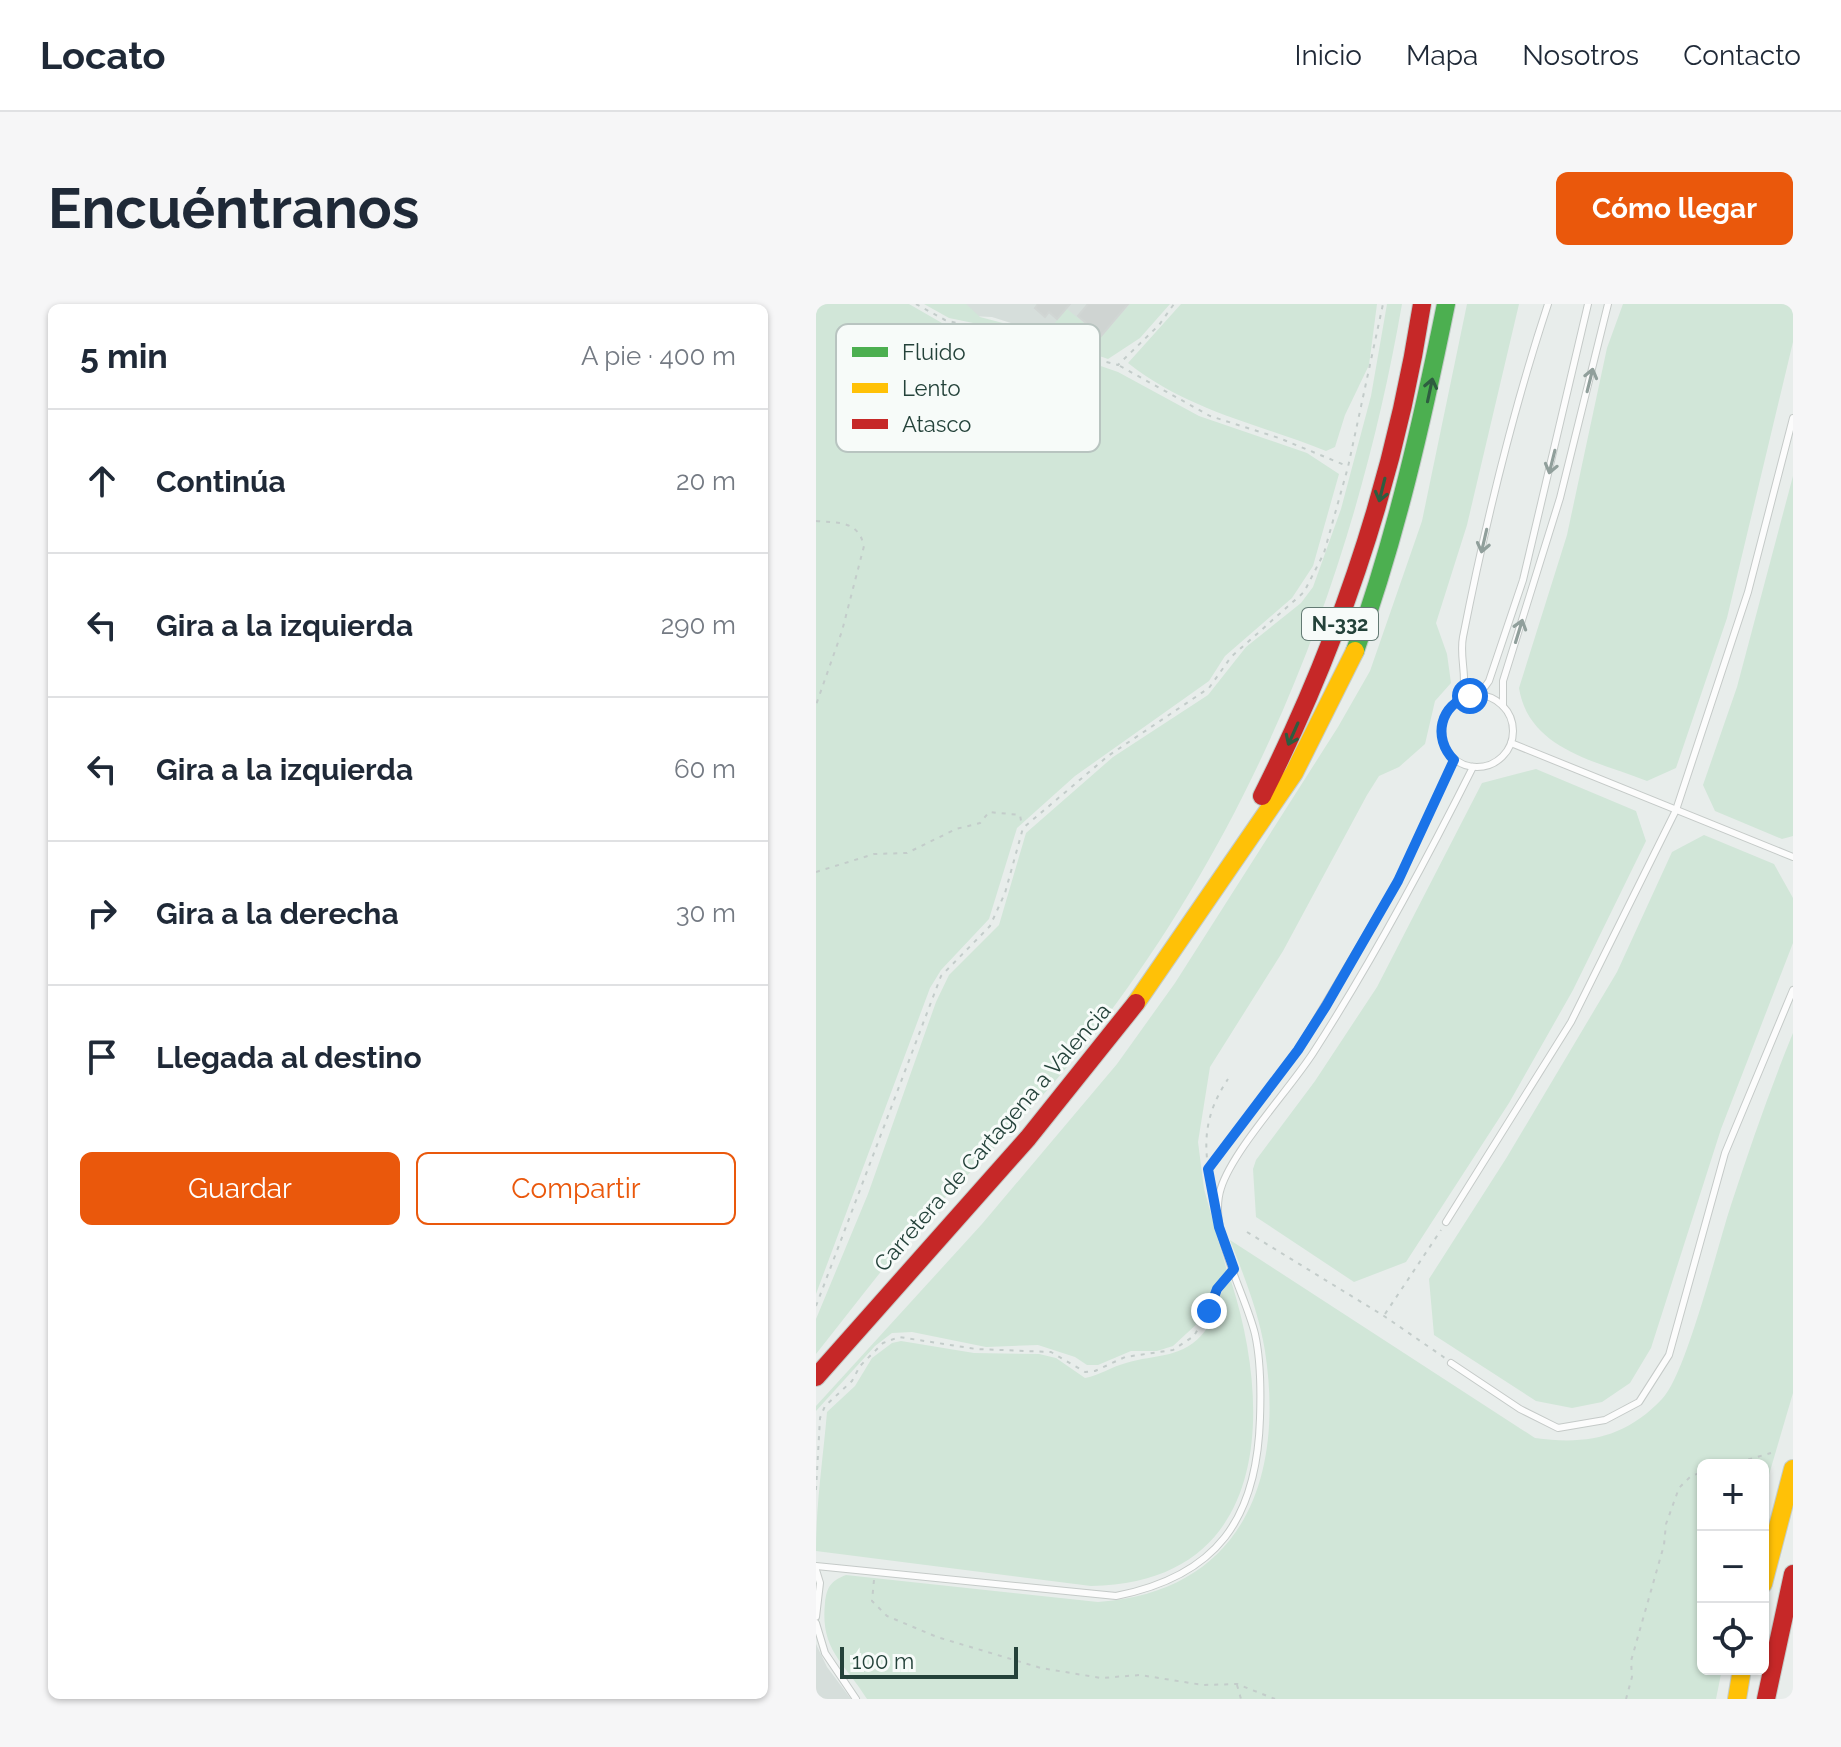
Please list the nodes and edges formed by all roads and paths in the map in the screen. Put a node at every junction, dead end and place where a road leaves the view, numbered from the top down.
1 (916, 304) edge
2 (1174, 304) edge
3 (1383, 304) edge
4 (1411, 304) edge
5 (1422, 304) edge
6 (1446, 304) edge
7 (1548, 304) edge
8 (1588, 304) edge
9 (1608, 304) edge
10 (960, 324) edge
11 (1100, 360) edge
12 (1118, 365) junction
13 (1793, 418) edge
14 (1390, 457) junction
15 (1348, 467) junction
16 (816, 521) edge
17 (1479, 695) junction
18 (1462, 698) junction
19 (816, 705) edge
20 (1503, 706) junction
21 (1511, 743) junction
22 (1454, 760) junction
23 (1473, 767) junction
24 (1676, 810) junction
25 (1023, 828) junction
26 (1793, 857) edge
27 (816, 872) edge
28 (1194, 921) junction
29 (1793, 990) edge
30 (1298, 1050) joint
31 (1228, 1079) dead end
32 (1208, 1169) junction
33 (1218, 1208) junction
34 (1446, 1222) joint
35 (1247, 1232) dead end
36 (1234, 1269) junction
37 (816, 1306) edge
38 (1384, 1316) junction
39 (1451, 1363) joint
40 (816, 1377) edge
41 (1771, 1453) dead end
42 (1750, 1459) edge
43 (1793, 1469) edge
44 (1697, 1474) edge
45 (816, 1490) edge
46 (1769, 1561) edge
47 (816, 1568) edge
48 (875, 1571) junction
49 (1793, 1574) edge
50 (816, 1620) edge
51 (1741, 1675) edge
52 (1237, 1684) junction
53 (856, 1699) edge
54 (1241, 1699) edge
55 (1275, 1699) edge
56 (1626, 1699) edge
57 (1737, 1699) edge
58 (1766, 1699) edge

1 - 10 path
2 - 12 path
3 - 15 path
4 - 14 highway
5 - 14 highway, Carretera de Cartagena a Valencia / N-332
28 -> 6 highway, Carretera de Cartagena a Valencia / N-332
7 -> 18 lane
8 -> 17 lane
20 -> 9 lane
11 - 12 path
12 - 15 path
13 - 24 lane
14 -> 28 highway, Carretera de Cartagena a Valencia / N-332
15 - 25 path
16 - 19 path
17 - 18 lane
17 - 20 lane
18 - 22 lane
20 - 21 lane
21 - 23 lane
21 - 24 lane
22 - 23 lane
22 - 30 lane
23 - 33 lane
24 - 26 lane
24 - 34 lane
25 - 27 path
25 - 37 path
28 - 40 highway, Carretera de Cartagena a Valencia / N-332
29 - 39 lane
30 - 32 path
31 - 32 path
32 - 33 path
33 - 36 lane
34 - 38 path
35 - 38 path
36 - 45 path
36 - 48 lane
38 - 39 path
41 - 42 path
43 - 46 highway
44 - 56 path
47 - 48 lane
47 - 50 lane
48 - 52 path
49 - 58 highway
50 - 53 lane
51 - 57 highway
52 - 54 path
52 - 55 path

